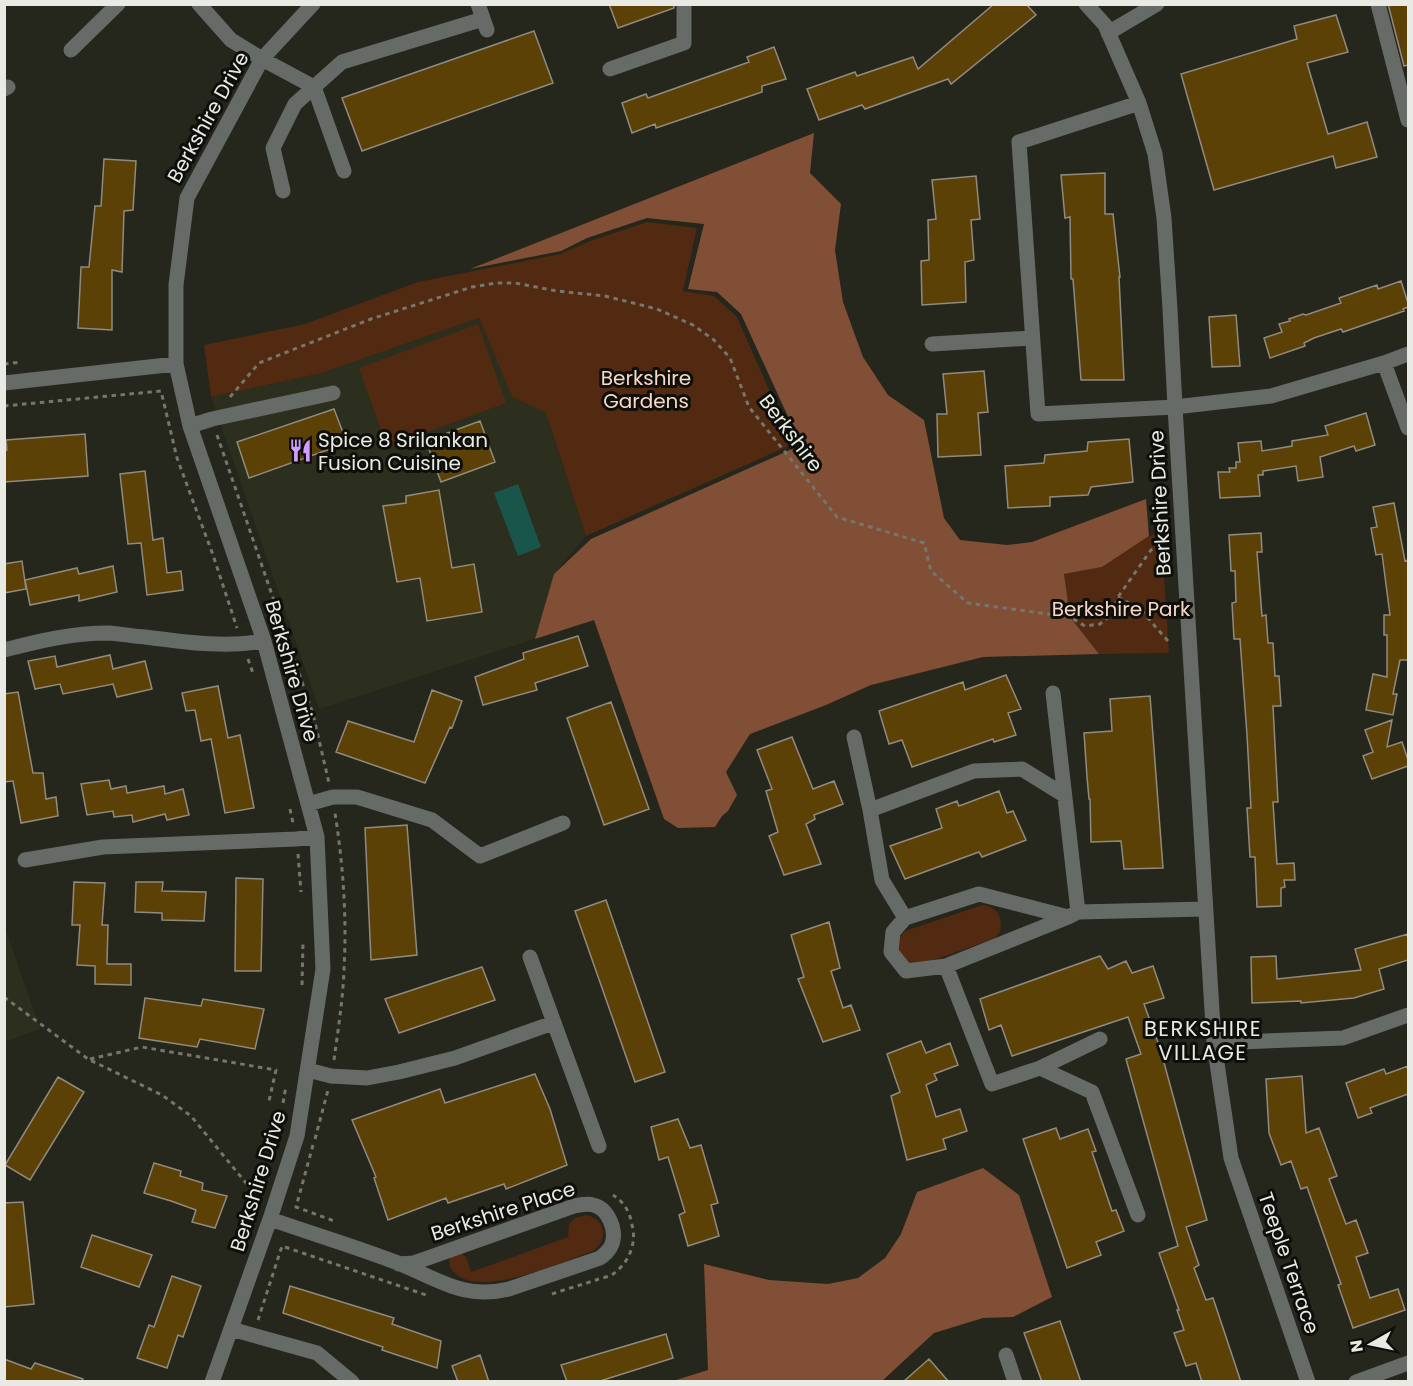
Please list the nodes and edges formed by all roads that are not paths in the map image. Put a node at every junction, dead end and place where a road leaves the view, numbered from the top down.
1 (118, 4) edge
2 (199, 4) edge
3 (312, 4) edge
4 (478, 4) edge
5 (684, 4) edge
6 (1086, 4) edge
7 (1157, 4) edge
8 (1378, 4) edge
9 (1108, 33) junction
10 (71, 50) dead end
11 (262, 59) junction
12 (610, 69) dead end
13 (314, 87) junction
14 (1139, 103) junction
15 (1408, 120) edge
16 (344, 171) dead end
17 (284, 191) dead end
18 (1032, 338) junction
19 (932, 344) dead end
20 (1408, 354) edge
21 (1384, 363) junction
22 (176, 364) junction
23 (4, 384) edge
24 (333, 393) dead end
25 (1175, 407) junction
26 (190, 426) junction
27 (1408, 428) edge
28 (264, 641) junction
29 (4, 650) edge
30 (1053, 693) dead end
31 (854, 737) dead end
32 (1064, 795) junction
33 (308, 804) junction
34 (870, 810) junction
35 (563, 823) dead end
36 (317, 837) junction
37 (25, 860) dead end
38 (1206, 909) junction
39 (1073, 915) junction
40 (905, 918) junction
41 (530, 957) dead end
42 (946, 966) junction
43 (1408, 1015) edge
44 (553, 1023) junction
45 (1100, 1039) dead end
46 (1214, 1043) junction
47 (1040, 1068) junction
48 (308, 1070) junction
49 (598, 1146) dead end
50 (1231, 1158) joint
51 (1138, 1215) dead end
52 (270, 1219) junction
53 (399, 1263) junction
54 (231, 1329) junction
55 (1006, 1355) dead end
56 (1408, 1363) edge
57 (212, 1382) edge
58 (352, 1382) edge
59 (1015, 1382) edge
60 (1308, 1382) edge
61 (1356, 1382) edge

1 - 10 street
2 - 11 street
3 - 11 street, Berkshire Drive
4 - 13 street
5 - 12 street
6 - 9 street, Berkshire Drive
7 - 9 street
8 - 15 street
9 - 14 street, Berkshire Drive
11 - 13 street
11 - 22 street, Berkshire Drive
13 - 16 street
13 - 17 street
14 - 18 street
14 - 25 street, Berkshire Drive
18 - 19 street
18 - 25 street
20 - 21 street
21 - 25 street
21 - 27 street
22 - 23 street
22 - 26 street, Berkshire Drive
24 - 26 street
25 - 38 street, Berkshire Drive
26 - 28 street, Berkshire Drive
28 - 29 street
28 - 33 street, Berkshire Drive
30 - 32 street
31 - 34 street
32 - 34 street
32 - 39 street
33 - 35 street
33 - 36 street, Berkshire Drive
34 - 40 street
36 - 37 street
36 - 48 street, Berkshire Drive
38 - 39 street
38 - 46 street, Berkshire Drive
39 - 40 street
39 - 42 street
40 - 42 street
41 - 44 street
42 - 47 street
43 - 46 street
44 - 48 street
44 - 49 street
45 - 47 street
46 - 50 street, Berkshire Drive
47 - 51 street
48 - 52 street, Berkshire Drive
50 - 60 street, Teeple Terrace
52 - 53 street, Berkshire Place
52 - 54 street, Berkshire Drive
53 - 53 street, Berkshire Place
54 - 57 street, Berkshire Drive
54 - 58 street
55 - 59 street
56 - 61 street

